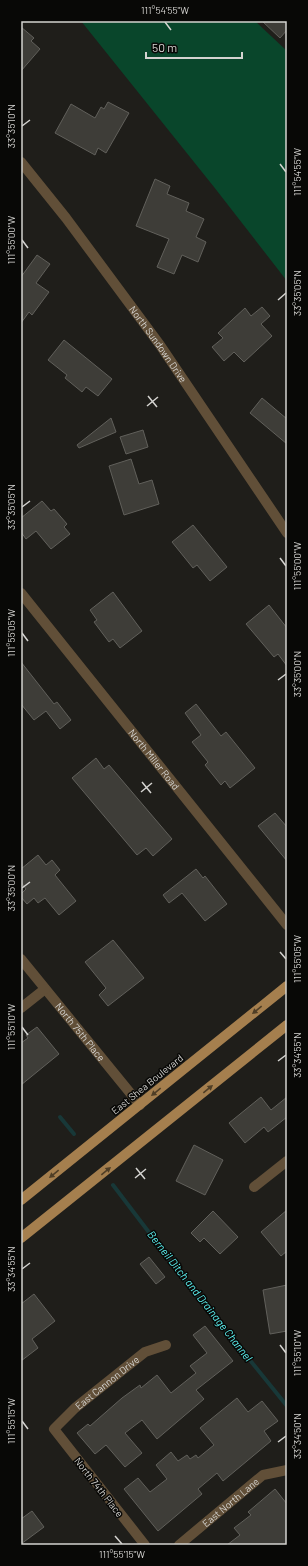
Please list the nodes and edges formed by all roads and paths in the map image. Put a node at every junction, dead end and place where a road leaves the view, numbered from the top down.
1 (21, 162) edge
2 (287, 533) edge
3 (21, 593) edge
4 (287, 926) edge
5 (21, 959) edge
6 (287, 986) edge
7 (44, 989) junction
8 (21, 1008) edge
9 (287, 1025) edge
10 (140, 1106) junction
11 (287, 1161) edge
12 (254, 1186) dead end
13 (21, 1200) edge
14 (21, 1238) edge
15 (166, 1345) dead end
16 (54, 1429) joint
17 (287, 1470) edge
18 (145, 1545) edge
19 (179, 1545) edge

1 - 2 street, North Sundown Drive
3 - 4 street, North Miller Road
5 - 7 street, North 75th Place
6 -> 10 main road, East Shea Boulevard
7 - 8 street
7 - 10 street, North 75th Place
14 -> 9 main road
10 -> 13 main road, East Shea Boulevard
11 - 12 street
15 - 16 street, East Cannon Drive
16 - 18 street, North 74th Place
17 - 19 street, East North Lane

